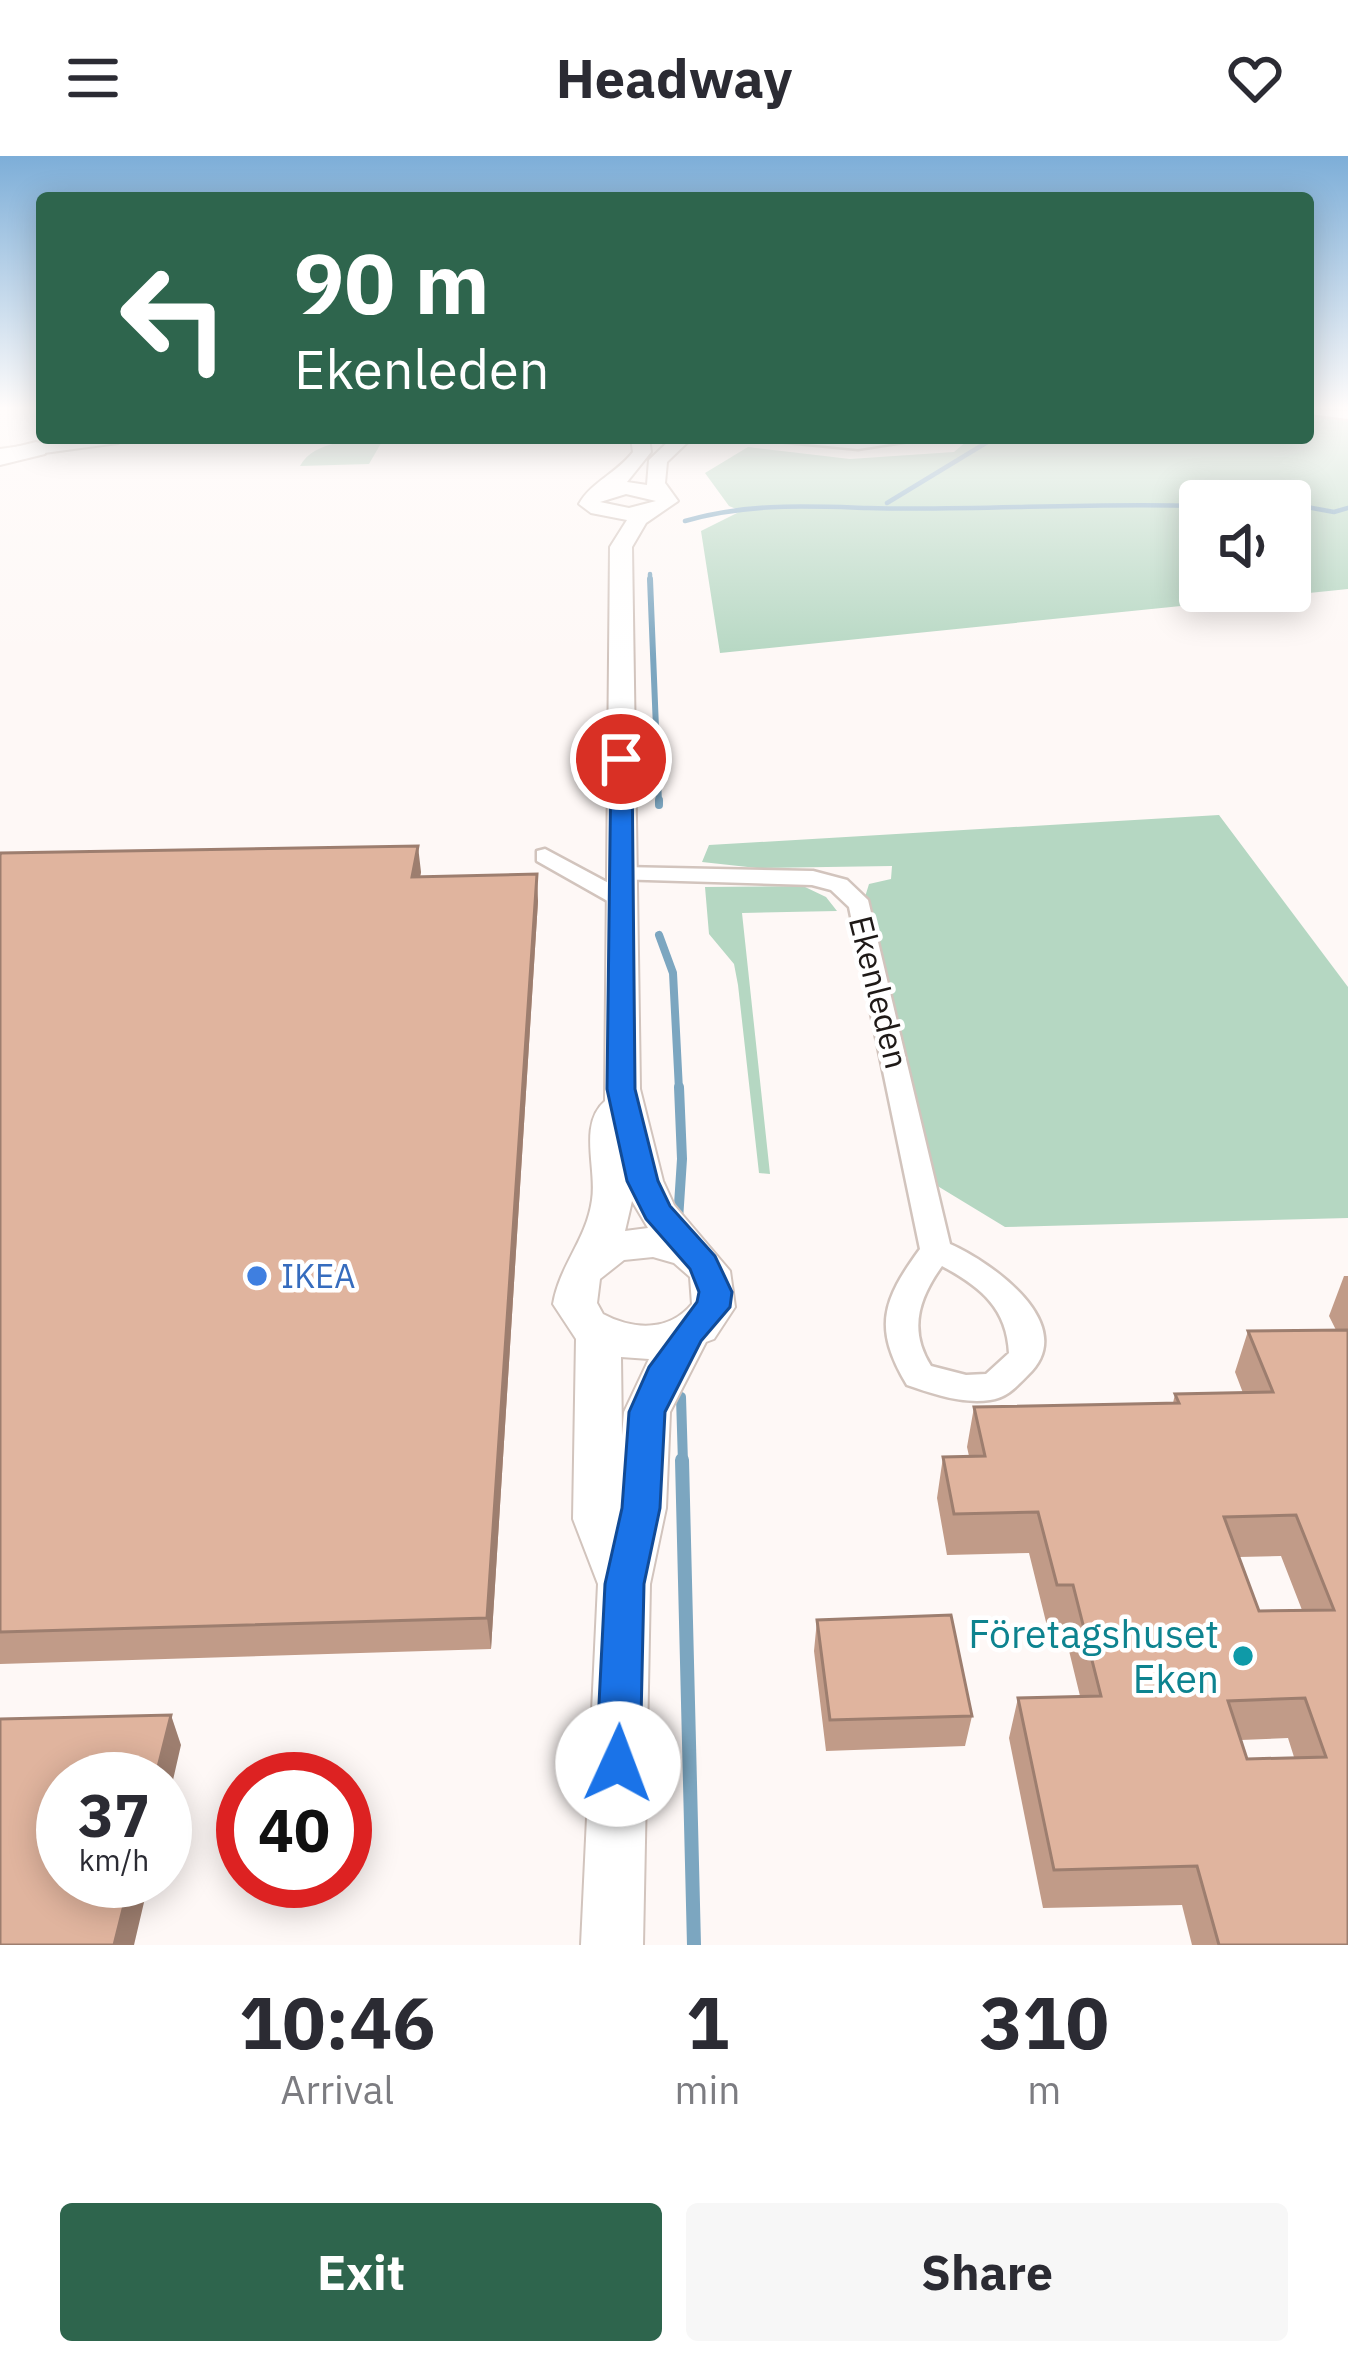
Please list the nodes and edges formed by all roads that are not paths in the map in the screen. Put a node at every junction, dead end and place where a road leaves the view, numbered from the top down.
1 (607, 493) edge
2 (615, 493) edge
3 (639, 493) edge
4 (658, 493) edge
5 (598, 502) junction
6 (660, 502) junction
7 (622, 540) junction
8 (545, 856) dead end
9 (621, 886) junction
10 (621, 1089) junction
11 (936, 1250) junction
12 (690, 1253) junction
13 (596, 1256) junction
14 (598, 1332) junction
15 (689, 1333) junction
16 (624, 1584) junction
17 (612, 1945) edge

1 - 5 street
2 - 5 street
3 - 6 street
4 - 6 street
5 - 7 street
6 - 7 street
7 - 9 street
8 - 9 street
9 - 10 street
9 - 11 street, Ekenleden
10 - 12 street
10 - 13 street
11 - 11 street
12 - 13 street
12 - 15 street
13 - 14 street
14 - 15 street
14 - 16 street
15 - 16 street
16 - 17 street

